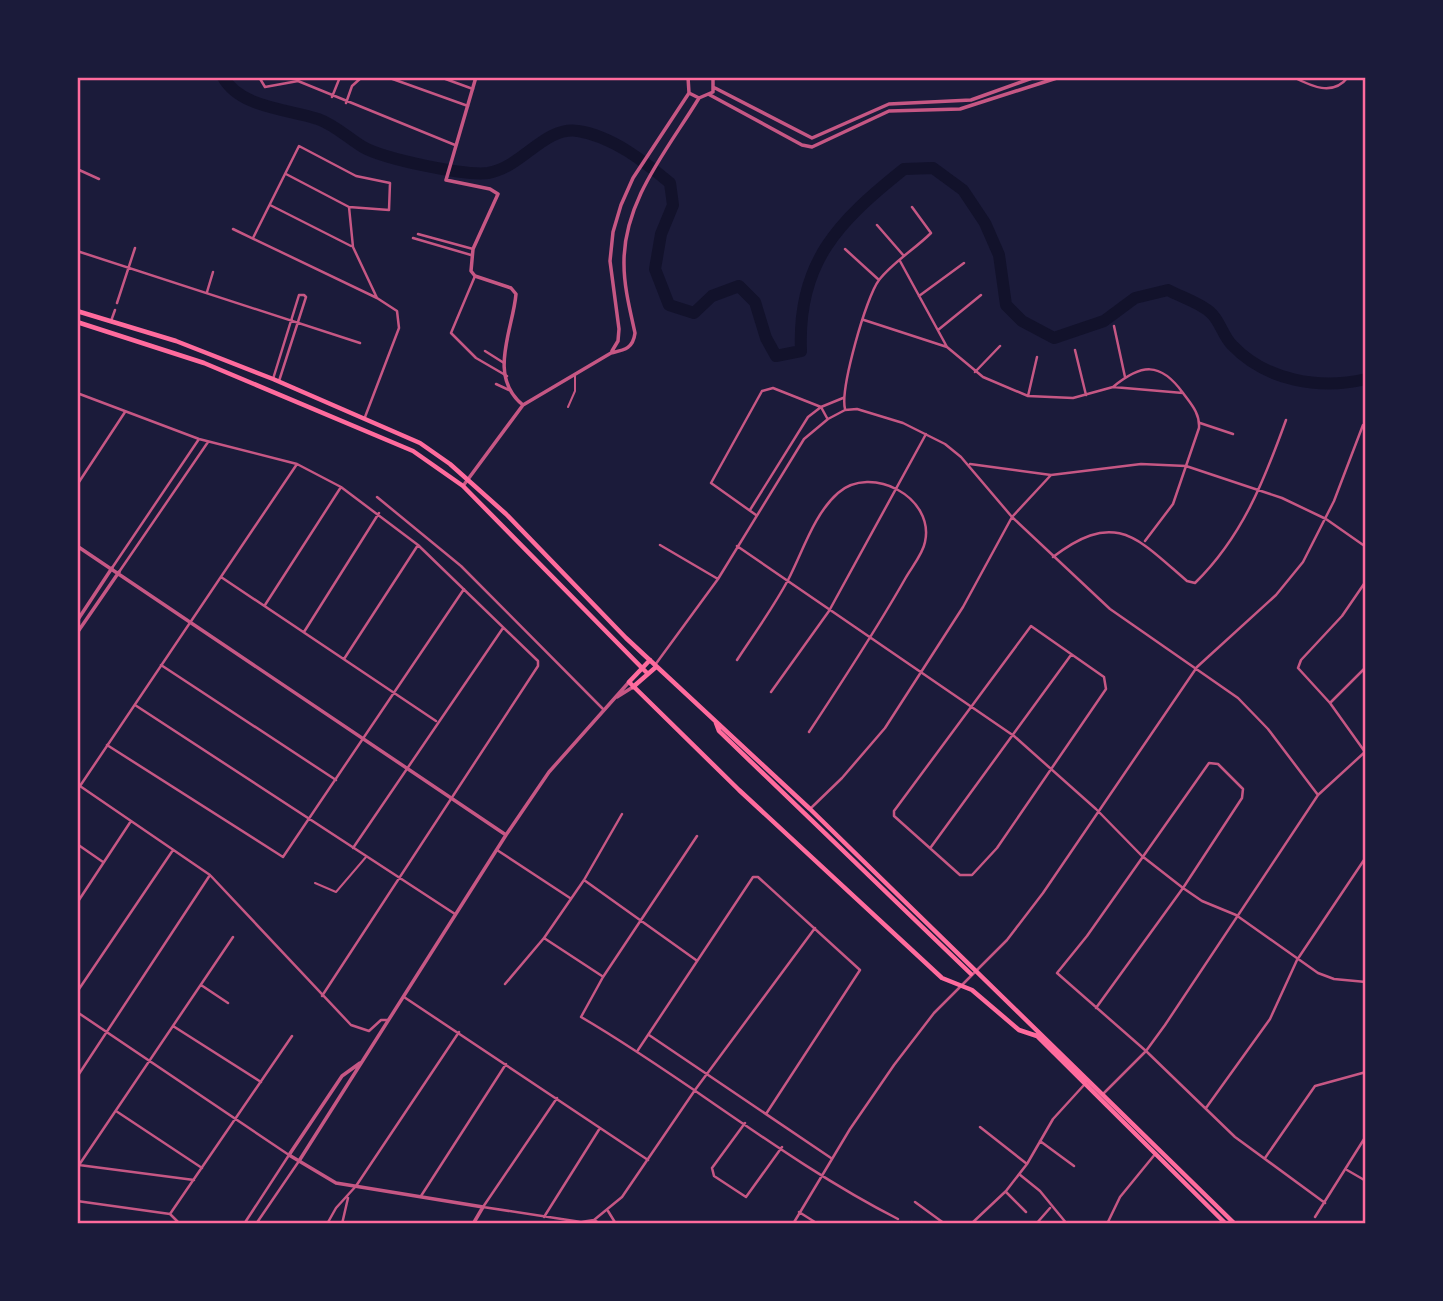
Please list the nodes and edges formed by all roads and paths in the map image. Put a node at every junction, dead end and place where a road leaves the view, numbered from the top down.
1 (259, 77) edge
2 (340, 77) edge
3 (362, 77) edge
4 (387, 77) edge
5 (440, 77) edge
6 (476, 77) edge
7 (688, 77) edge
8 (713, 77) edge
9 (1035, 77) edge
10 (1060, 77) edge
11 (1293, 77) edge
12 (1348, 77) edge
13 (297, 79) edge
14 (715, 88) junction
15 (473, 89) junction
16 (689, 93) junction
17 (710, 95) junction
18 (332, 98) junction
19 (699, 99) junction
20 (346, 103) junction
21 (468, 106) junction
22 (455, 145) junction
23 (77, 169) edge
24 (285, 173) junction
25 (99, 179) dead end
26 (270, 205) junction
27 (349, 207) junction
28 (912, 207) dead end
29 (877, 225) dead end
30 (233, 229) dead end
31 (418, 234) dead end
32 (413, 238) dead end
33 (253, 239) junction
34 (353, 247) junction
35 (135, 248) dead end
36 (845, 249) dead end
37 (77, 251) edge
38 (472, 252) junction
39 (904, 256) junction
40 (900, 261) junction
41 (964, 262) dead end
42 (128, 267) junction
43 (213, 272) dead end
44 (475, 276) junction
45 (879, 280) junction
46 (207, 292) junction
47 (981, 295) dead end
48 (919, 296) junction
49 (377, 298) junction
50 (117, 303) dead end
51 (115, 310) dead end
52 (77, 311) edge
53 (95, 316) junction
54 (291, 319) junction
55 (864, 320) junction
56 (111, 321) junction
57 (298, 321) junction
58 (77, 322) edge
59 (1114, 326) dead end
60 (92, 327) junction
61 (938, 330) junction
62 (360, 343) dead end
63 (1000, 346) dead end
64 (947, 347) junction
65 (1075, 350) dead end
66 (485, 351) dead end
67 (611, 353) junction
68 (1037, 357) dead end
69 (504, 363) junction
70 (975, 372) junction
71 (575, 373) junction
72 (507, 376) junction
73 (1125, 377) junction
74 (273, 379) junction
75 (279, 381) junction
76 (496, 384) dead end
77 (1113, 387) junction
78 (509, 390) junction
79 (77, 393) edge
80 (1183, 393) junction
81 (1086, 395) junction
82 (1028, 396) junction
83 (843, 398) junction
84 (523, 405) junction
85 (568, 407) dead end
86 (821, 407) junction
87 (845, 410) junction
88 (125, 412) junction
89 (365, 417) junction
90 (828, 419) junction
91 (1286, 420) dead end
92 (1199, 423) junction
93 (1363, 425) dead end
94 (926, 434) junction
95 (1233, 434) dead end
96 (199, 439) junction
97 (208, 442) junction
98 (297, 464) junction
99 (970, 464) junction
100 (1186, 466) junction
101 (1051, 475) junction
102 (468, 480) junction
103 (77, 485) edge
104 (463, 486) junction
105 (341, 487) junction
106 (896, 487) junction
107 (1261, 489) junction
108 (377, 497) dead end
109 (750, 510) junction
110 (379, 513) junction
111 (756, 515) junction
112 (1012, 517) junction
113 (1326, 519) junction
114 (1144, 543) junction
115 (418, 545) junction
116 (660, 545) dead end
117 (77, 546) edge
118 (737, 546) junction
119 (1366, 547) edge
120 (1054, 557) junction
121 (112, 568) junction
122 (119, 572) junction
123 (221, 577) junction
124 (719, 579) junction
125 (1366, 580) edge
126 (787, 583) junction
127 (464, 589) junction
128 (265, 606) junction
129 (829, 611) junction
130 (77, 621) edge
131 (191, 621) junction
132 (503, 628) junction
133 (303, 632) junction
134 (77, 633) edge
135 (872, 638) junction
136 (1071, 655) junction
137 (344, 659) junction
138 (650, 660) junction
139 (737, 660) dead end
140 (161, 665) junction
141 (656, 666) junction
142 (1197, 667) junction
143 (1366, 667) edge
144 (642, 668) junction
145 (921, 672) junction
146 (649, 674) junction
147 (629, 682) junction
148 (633, 687) junction
149 (771, 692) dead end
150 (394, 693) junction
151 (612, 699) junction
152 (1330, 703) junction
153 (134, 705) junction
154 (974, 707) junction
155 (603, 709) junction
156 (438, 722) junction
157 (809, 732) dead end
158 (1014, 736) junction
159 (364, 739) junction
160 (107, 745) junction
161 (1366, 752) edge
162 (406, 767) junction
163 (1052, 768) junction
164 (336, 780) junction
165 (78, 785) edge
166 (1318, 795) junction
167 (451, 797) junction
168 (808, 811) junction
169 (1099, 812) junction
170 (622, 814) dead end
171 (310, 819) junction
172 (131, 821) junction
173 (506, 835) junction
174 (698, 836) dead end
175 (77, 844) edge
176 (353, 848) junction
177 (930, 848) junction
178 (173, 850) junction
179 (496, 850) junction
180 (366, 856) junction
181 (1142, 856) junction
182 (1366, 857) edge
183 (104, 863) junction
184 (210, 875) junction
185 (400, 878) junction
186 (584, 880) junction
187 (315, 883) dead end
188 (1183, 888) junction
189 (570, 898) junction
190 (78, 900) edge
191 (455, 914) junction
192 (1236, 915) junction
193 (640, 920) junction
194 (815, 928) junction
195 (233, 937) dead end
196 (544, 938) junction
197 (1297, 960) junction
198 (697, 961) junction
199 (974, 972) junction
200 (603, 977) junction
201 (1366, 982) edge
202 (505, 984) dead end
203 (201, 985) junction
204 (958, 985) junction
205 (77, 992) edge
206 (322, 996) junction
207 (404, 997) junction
208 (228, 1003) dead end
209 (1096, 1008) junction
210 (77, 1013) edge
211 (389, 1020) junction
212 (173, 1026) junction
213 (107, 1032) junction
214 (459, 1032) junction
215 (648, 1034) junction
216 (292, 1036) dead end
217 (638, 1050) junction
218 (1146, 1051) junction
219 (149, 1061) junction
220 (362, 1062) junction
221 (506, 1064) junction
222 (1366, 1072) edge
223 (708, 1073) junction
224 (77, 1077) edge
225 (261, 1082) junction
226 (1087, 1082) junction
227 (695, 1090) junction
228 (1101, 1096) junction
229 (557, 1098) junction
230 (1206, 1108) junction
231 (116, 1111) junction
232 (766, 1114) junction
233 (236, 1119) junction
234 (745, 1123) junction
235 (601, 1127) junction
236 (980, 1127) dead end
237 (1366, 1136) edge
238 (1040, 1141) junction
239 (782, 1147) junction
240 (1156, 1153) junction
241 (289, 1155) junction
242 (831, 1158) junction
243 (1265, 1158) junction
244 (648, 1160) junction
245 (299, 1161) junction
246 (1027, 1164) junction
247 (78, 1166) edge
248 (1074, 1166) dead end
249 (202, 1168) junction
250 (1347, 1170) junction
251 (279, 1171) junction
252 (822, 1173) junction
253 (1019, 1174) junction
254 (288, 1177) junction
255 (194, 1180) junction
256 (1366, 1181) edge
257 (356, 1186) junction
258 (1006, 1191) junction
259 (420, 1197) junction
260 (348, 1198) junction
261 (77, 1200) edge
262 (915, 1202) dead end
263 (1325, 1203) junction
264 (483, 1207) junction
265 (1051, 1207) junction
266 (608, 1211) junction
267 (799, 1212) junction
268 (1026, 1212) dead end
269 (170, 1214) junction
270 (544, 1217) junction
271 (1315, 1217) dead end
272 (898, 1219) dead end
273 (594, 1220) junction
274 (581, 1223) edge
275 (792, 1223) edge
276 (180, 1224) edge
277 (244, 1224) edge
278 (256, 1224) edge
279 (327, 1224) edge
280 (342, 1224) edge
281 (472, 1224) edge
282 (601, 1224) edge
283 (616, 1224) edge
284 (818, 1224) edge
285 (945, 1224) edge
286 (971, 1224) edge
287 (1036, 1224) edge
288 (1067, 1224) edge
289 (1108, 1224) edge
290 (1226, 1224) edge
291 (1234, 1224) edge

1 - 13 street
2 - 18 street
3 - 20 street
4 - 21 street
5 - 15 street
6 - 15 street
7 - 16 street
8 - 14 street
9 - 14 street
10 - 17 street
11 - 12 street
13 - 18 street
14 - 17 street
15 - 21 street
16 - 19 street
16 - 67 street
17 - 19 street
18 - 20 street
19 - 67 street
20 - 22 street
21 - 22 street
22 - 38 street
23 - 25 street
24 - 26 street
24 - 27 street
24 - 27 street
26 - 33 street
26 - 34 street
27 - 34 street
28 - 39 street
29 - 39 street
30 - 33 street
31 - 38 street
32 - 38 street
33 - 49 street
34 - 49 street
35 - 42 street
36 - 45 street
37 - 42 street
38 - 44 street
39 - 40 street
40 - 45 street
40 - 48 street
41 - 48 street
42 - 46 street
42 - 50 street
43 - 46 street
44 - 69 street
44 - 72 street
45 - 55 street
46 - 54 street
47 - 61 street
48 - 61 street
49 - 89 street
51 - 56 street
52 - 53 main road
53 - 56 main road
53 - 60 main road
54 - 57 street
54 - 57 street
54 - 74 street
55 - 64 street
55 - 83 street
56 - 74 main road
57 - 62 street
57 - 75 street
58 - 60 main road
59 - 73 street
60 - 104 main road
61 - 64 street
63 - 70 street
64 - 70 street
65 - 81 street
66 - 69 street
67 - 71 street
68 - 82 street
69 - 72 street
70 - 82 street
71 - 84 street
71 - 85 lane
72 - 78 street
73 - 77 street
73 - 80 street
74 - 75 main road
75 - 89 main road
76 - 78 street
77 - 80 street
77 - 81 street
78 - 84 street
79 - 88 street
80 - 92 street
81 - 82 street
83 - 86 street
83 - 87 street
84 - 102 street
86 - 90 street
86 - 109 street
86 - 109 street
87 - 90 street
87 - 94 street
88 - 96 street
88 - 103 street
89 - 102 main road
90 - 111 street
91 - 107 street
92 - 95 street
92 - 100 street
93 - 113 street
94 - 99 street
94 - 106 street
96 - 97 street
96 - 121 street
97 - 98 street
97 - 122 street
98 - 105 street
98 - 123 street
99 - 101 street
99 - 112 street
100 - 101 street
100 - 107 street
100 - 114 street
101 - 112 street
102 - 104 street
102 - 138 main road
104 - 144 main road
105 - 110 street
105 - 128 street
106 - 126 street
106 - 129 street
106 - 135 street
107 - 113 street
107 - 114 street
108 - 155 street
109 - 111 street
110 - 115 street
110 - 133 street
111 - 118 street
112 - 120 street
112 - 145 street
113 - 119 street
113 - 142 street
114 - 120 street
115 - 127 street
115 - 137 street
116 - 124 street
117 - 121 street
118 - 124 street
118 - 126 street
120 - 142 street
121 - 122 street
121 - 130 street
122 - 131 street
122 - 134 street
123 - 128 street
123 - 131 street
124 - 141 street
125 - 152 street
126 - 129 street
126 - 139 street
127 - 132 street
127 - 150 street
128 - 133 street
129 - 135 street
129 - 149 street
131 - 140 street
131 - 159 street
132 - 156 street
132 - 167 street
133 - 137 street
135 - 145 street
135 - 157 street
136 - 154 street
136 - 158 street
136 - 163 street
137 - 150 street
138 - 141 main road
138 - 144 main road
140 - 153 street
140 - 164 street
141 - 146 main road
141 - 168 main road
142 - 166 street
142 - 169 street
143 - 152 street
144 - 146 main road
144 - 147 main road
145 - 154 street
145 - 168 street
146 - 148 main road
147 - 148 main road
147 - 151 street
148 - 151 street
148 - 204 main road
150 - 156 street
150 - 159 street
151 - 155 street
152 - 161 street
153 - 160 street
153 - 171 street
154 - 158 street
154 - 177 street
155 - 173 street
156 - 162 street
158 - 163 street
158 - 177 street
159 - 162 street
159 - 164 street
160 - 165 street
160 - 171 street
161 - 166 street
162 - 167 street
162 - 176 street
163 - 169 street
163 - 177 street
164 - 171 street
165 - 172 street
166 - 192 street
167 - 173 street
167 - 185 street
168 - 199 main road
169 - 181 street
169 - 199 street
170 - 186 street
171 - 176 street
172 - 178 street
172 - 183 street
173 - 179 street
174 - 193 street
175 - 183 street
176 - 180 street
178 - 184 street
178 - 205 street
179 - 189 street
179 - 191 street
180 - 185 street
180 - 187 lane
181 - 188 street
181 - 188 street
181 - 209 street
182 - 197 street
183 - 190 street
184 - 206 street
184 - 213 street
185 - 191 street
185 - 206 street
186 - 189 street
186 - 193 street
188 - 192 street
188 - 209 street
189 - 196 street
191 - 207 street
192 - 197 street
192 - 218 street
193 - 198 street
193 - 200 street
194 - 198 street
194 - 223 street
194 - 232 street
195 - 203 street
196 - 200 street
196 - 202 street
197 - 201 street
197 - 230 street
198 - 215 street
199 - 204 street
199 - 226 main road
200 - 217 street
203 - 208 street
203 - 212 street
204 - 226 main road
204 - 242 street
206 - 211 street
207 - 211 street
207 - 214 street
209 - 218 street
210 - 213 street
211 - 220 street
212 - 219 street
212 - 225 street
213 - 219 street
213 - 224 street
214 - 221 street
214 - 257 street
215 - 217 street
215 - 223 street
216 - 225 street
217 - 227 street
218 - 228 street
218 - 230 street
219 - 231 street
219 - 233 street
220 - 241 street
220 - 245 street
221 - 229 street
221 - 259 street
222 - 243 street
223 - 227 street
223 - 232 street
225 - 233 street
226 - 228 main road
226 - 238 street
227 - 234 street
227 - 244 street
228 - 240 main road
228 - 291 main road
229 - 235 street
229 - 264 street
230 - 243 street
231 - 247 street
231 - 249 street
232 - 242 street
233 - 241 street
233 - 249 street
234 - 239 street
234 - 239 street
235 - 244 street
235 - 270 street
236 - 246 street
237 - 250 street
238 - 246 street
238 - 248 street
239 - 252 street
240 - 289 street
240 - 290 main road
241 - 245 street
241 - 251 street
242 - 252 street
243 - 263 street
244 - 266 street
245 - 254 street
245 - 257 street
246 - 253 street
247 - 255 street
249 - 255 street
250 - 256 street
250 - 263 street
251 - 254 street
251 - 277 street
252 - 267 street
252 - 272 street
253 - 258 street
253 - 265 street
254 - 278 street
255 - 269 street
257 - 259 street
257 - 260 street
258 - 268 street
258 - 286 street
259 - 264 street
260 - 279 street
260 - 280 street
261 - 269 street
262 - 285 street
263 - 271 street
264 - 270 street
264 - 281 street
265 - 287 street
265 - 288 street
266 - 273 street
266 - 283 street
267 - 275 street
267 - 284 street
269 - 276 street
270 - 274 street
273 - 274 street
273 - 282 street

